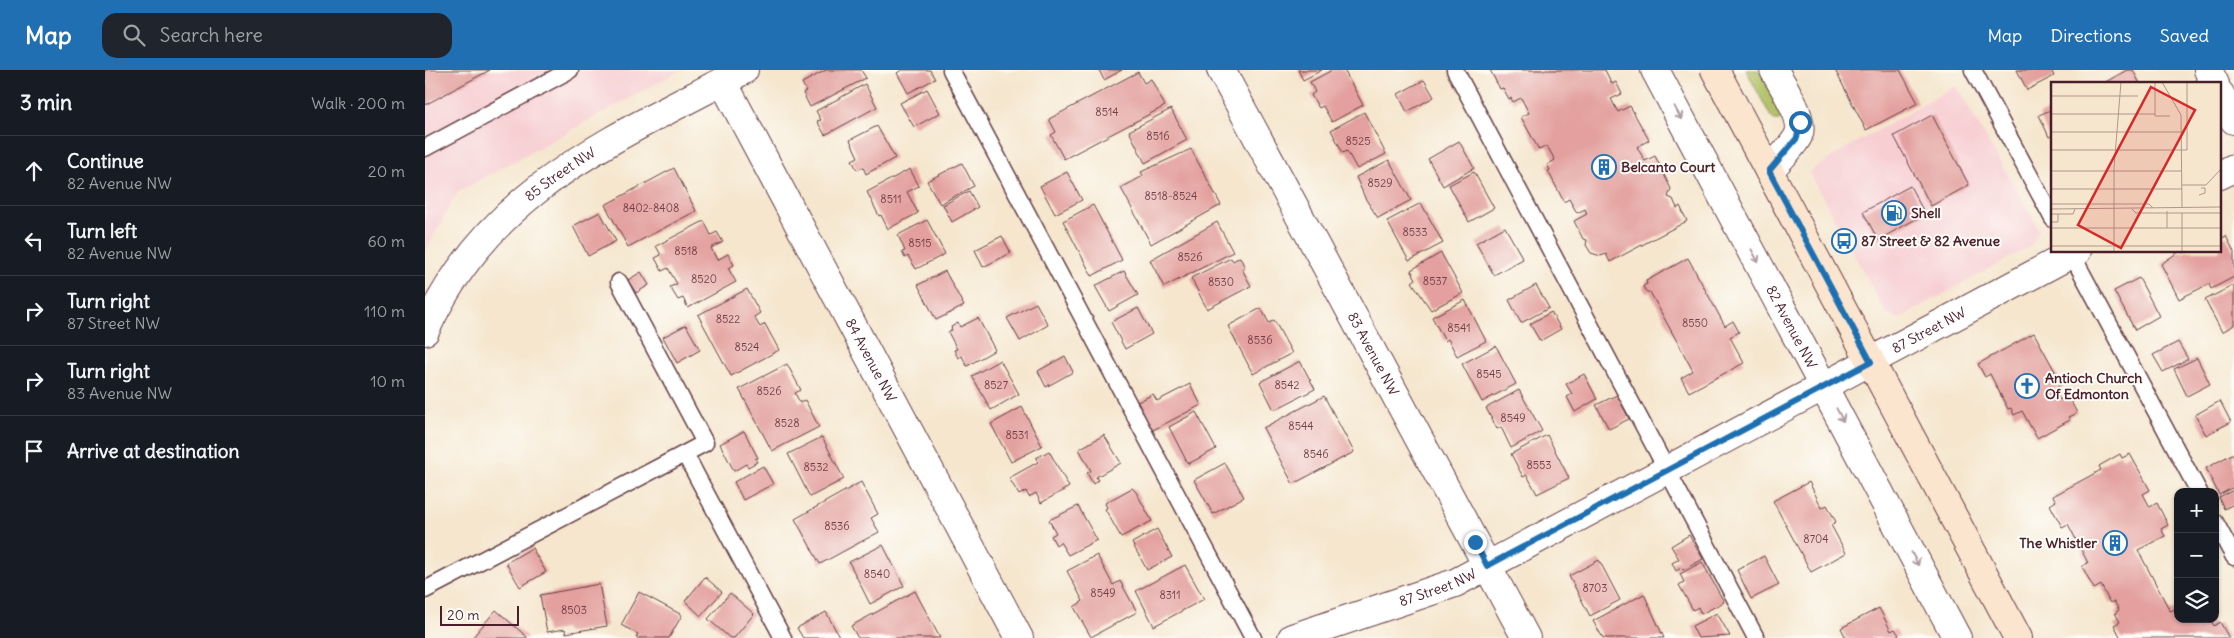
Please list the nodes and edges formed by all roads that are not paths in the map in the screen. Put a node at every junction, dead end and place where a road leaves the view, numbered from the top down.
1 (570, 70) edge
2 (951, 70) edge
3 (1221, 70) edge
4 (1455, 70) edge
5 (1655, 70) edge
6 (1715, 70) edge
7 (1774, 70) edge
8 (1973, 70) edge
9 (2207, 70) edge
10 (733, 76) edge
11 (2214, 82) edge
12 (2221, 96) edge
13 (2234, 120) edge
14 (425, 148) edge
15 (2234, 168) edge
16 (1769, 171) junction
17 (2221, 174) edge
18 (2051, 215) edge
19 (2073, 252) edge
20 (619, 282) dead end
21 (425, 331) edge
22 (1871, 362) junction
23 (1825, 387) junction
24 (685, 454) junction
25 (1667, 470) junction
26 (2197, 488) edge
27 (2219, 529) edge
28 (2234, 557) edge
29 (1487, 566) junction
30 (425, 590) edge
31 (783, 638) edge
32 (1019, 638) edge
33 (1253, 638) edge
34 (1292, 638) edge
35 (1526, 638) edge
36 (1756, 638) edge
37 (1957, 638) edge
38 (2018, 638) edge

1 - 14 lane
2 - 33 lane
3 - 29 street, 83 Avenue NW
4 - 25 lane
5 -> 23 street, 82 Avenue NW
6 - 16 main road
7 - 16 street
8 - 18 lane
9 - 11 street
10 - 21 street, 85 Street NW
10 - 32 street, 84 Avenue NW
12 - 13 street
15 - 17 street
16 - 22 main road
19 - 22 street, 87 Street NW
19 - 26 lane
20 - 24 lane
22 - 23 street, 87 Street NW
22 - 38 main road
23 - 25 street, 87 Street NW
23 -> 37 street, 82 Avenue NW
24 - 30 lane
24 - 31 lane
25 - 29 street, 87 Street NW
25 - 36 lane
27 - 28 lane
29 - 34 street, 87 Street NW
29 - 35 street, 83 Avenue NW

